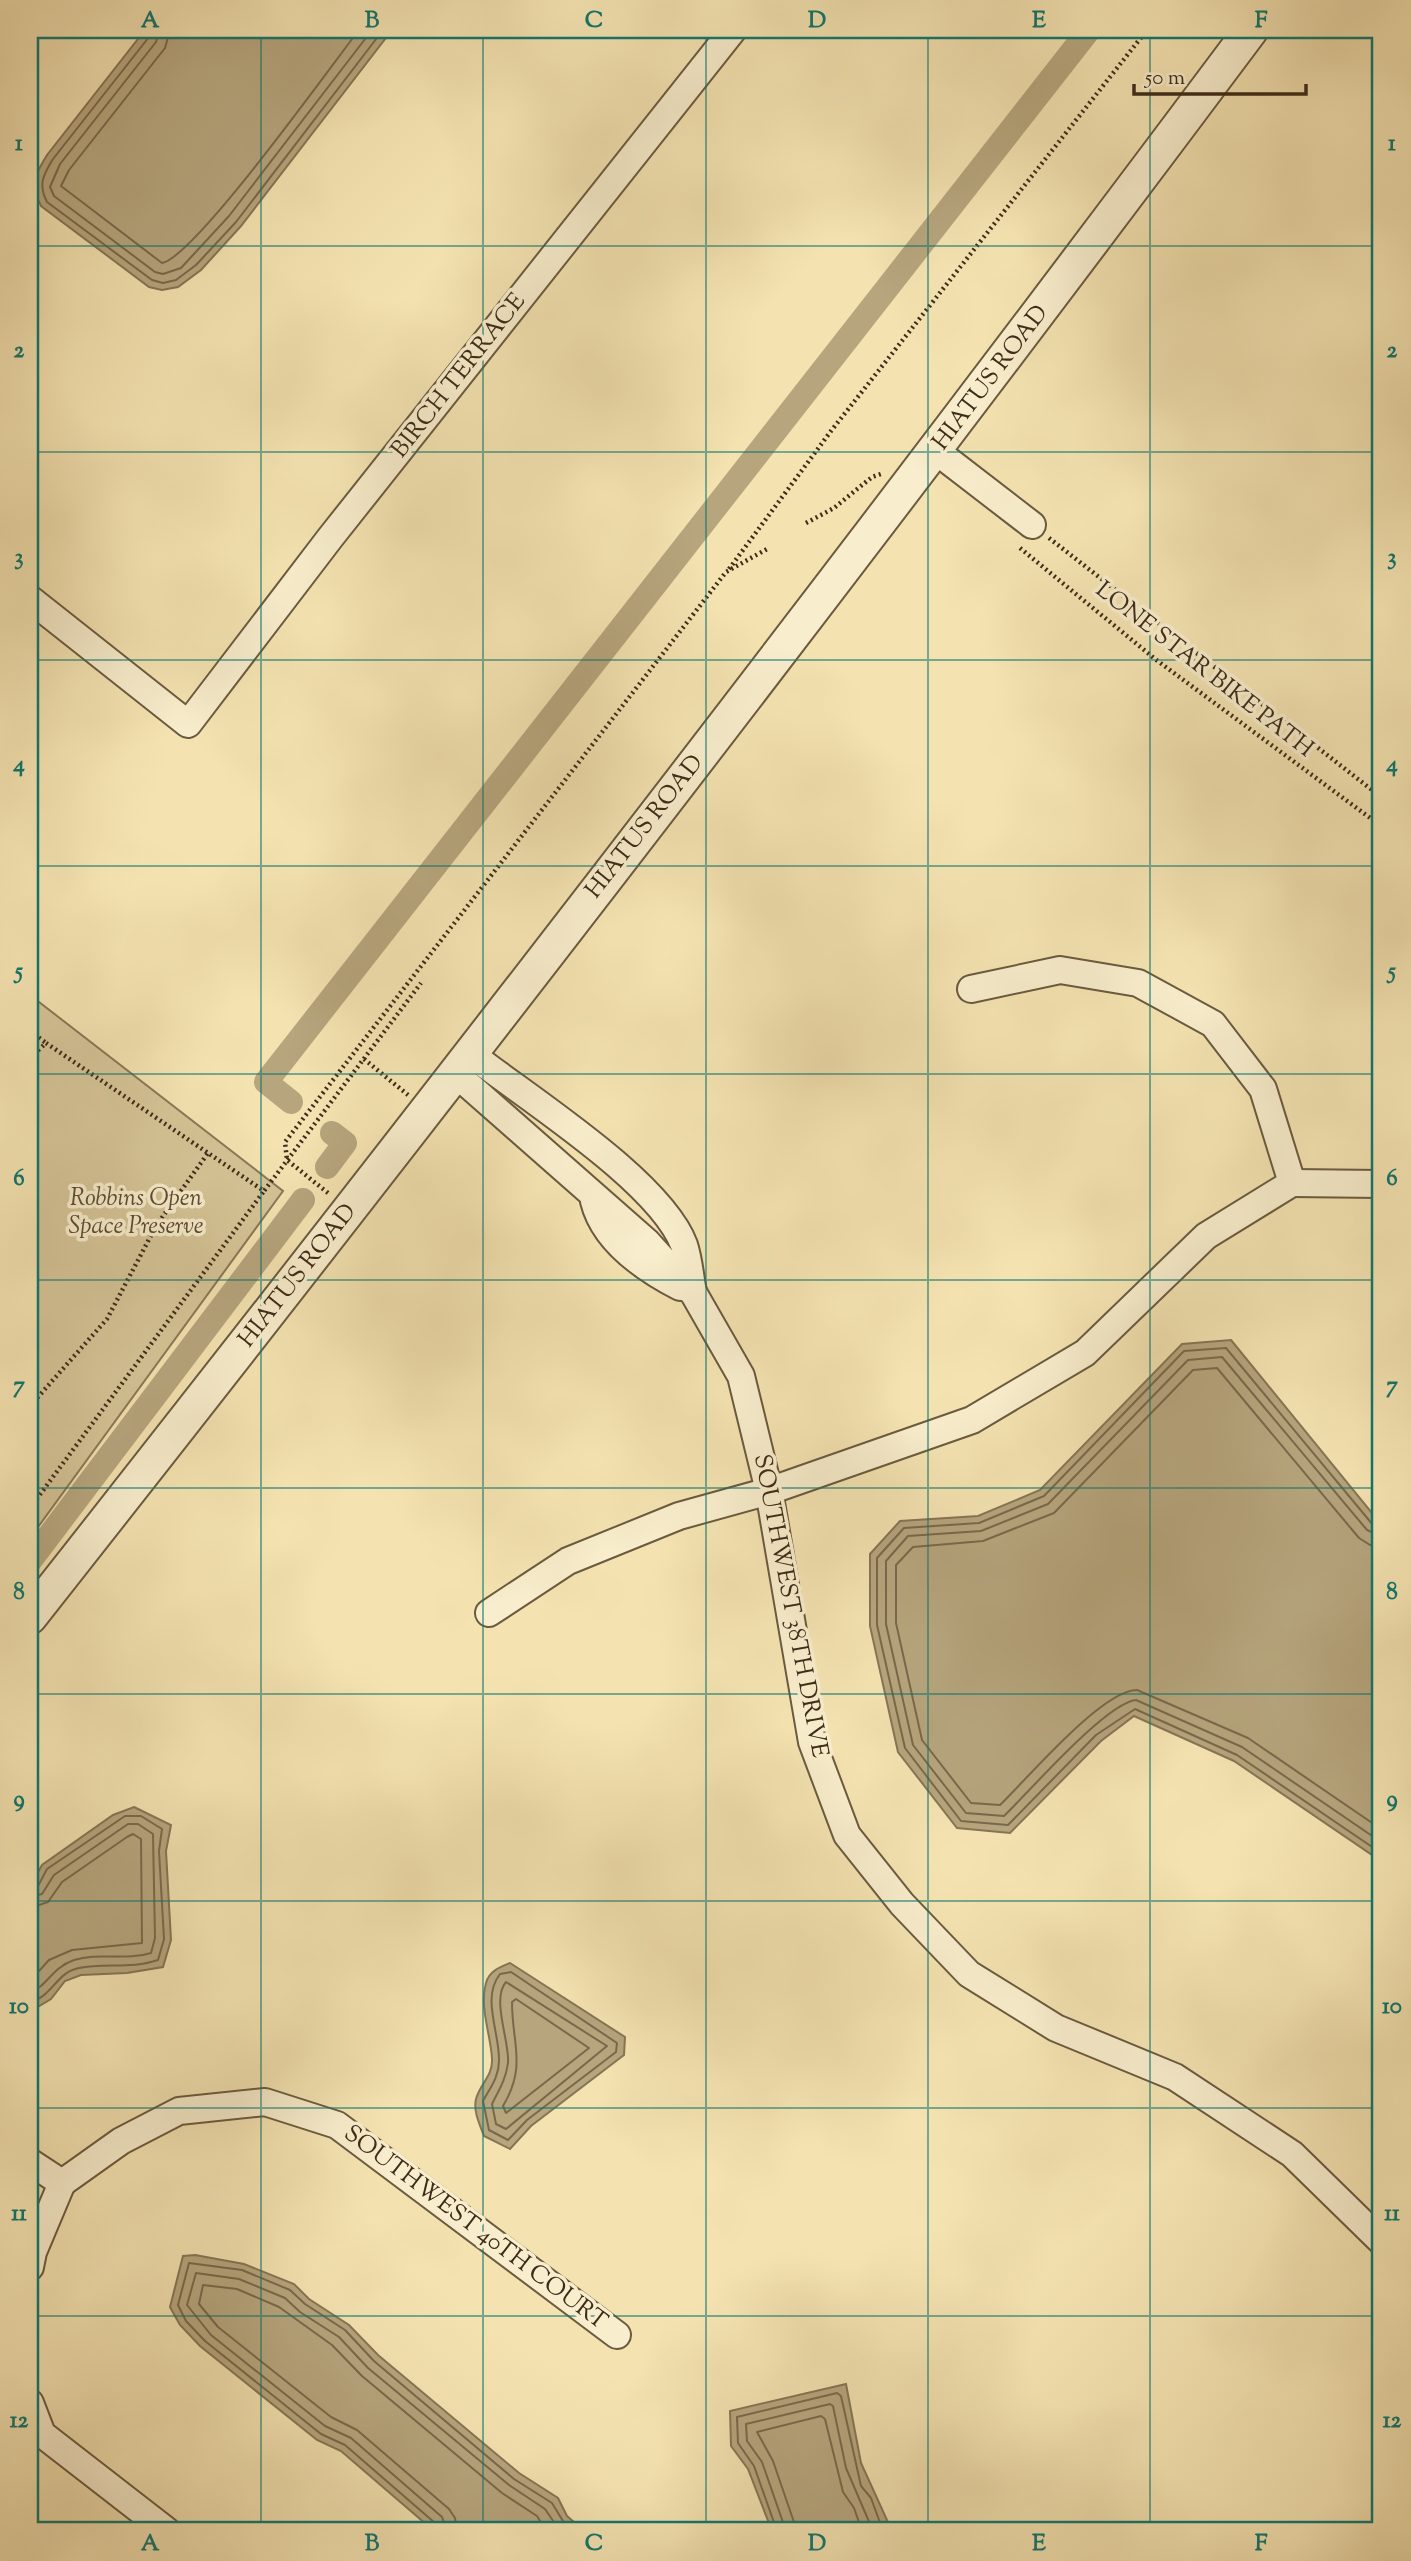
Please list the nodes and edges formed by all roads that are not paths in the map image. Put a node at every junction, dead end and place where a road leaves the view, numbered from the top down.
1 (733, 30) edge
2 (1251, 30) edge
3 (936, 451) junction
4 (1024, 535) road end
5 (30, 599) edge
6 (971, 989) dead end
7 (463, 1064) junction
8 (1292, 1183) junction
9 (1381, 1184) edge
10 (694, 1294) junction
11 (769, 1491) junction
12 (489, 1613) dead end
13 (30, 1618) edge
14 (30, 2162) edge
15 (62, 2183) junction
16 (1381, 2241) edge
17 (30, 2267) edge
18 (617, 2334) dead end
19 (30, 2403) edge
20 (167, 2531) edge

1 - 5 street, BIRCH TERRACE
2 - 3 street, HIATUS ROAD
3 - 4 street
3 - 7 street, HIATUS ROAD
6 - 8 street
7 - 10 street, SOUTHWEST 38TH DRIVE
7 - 10 street, SOUTHWEST 38TH DRIVE
7 - 13 street, HIATUS ROAD
8 - 9 street
8 - 11 street
10 - 11 street, SOUTHWEST 38TH DRIVE
11 - 12 street
11 - 16 street, SOUTHWEST 38TH DRIVE
14 - 15 street
15 - 17 street
15 - 18 street, SOUTHWEST 40TH COURT
19 - 20 street

